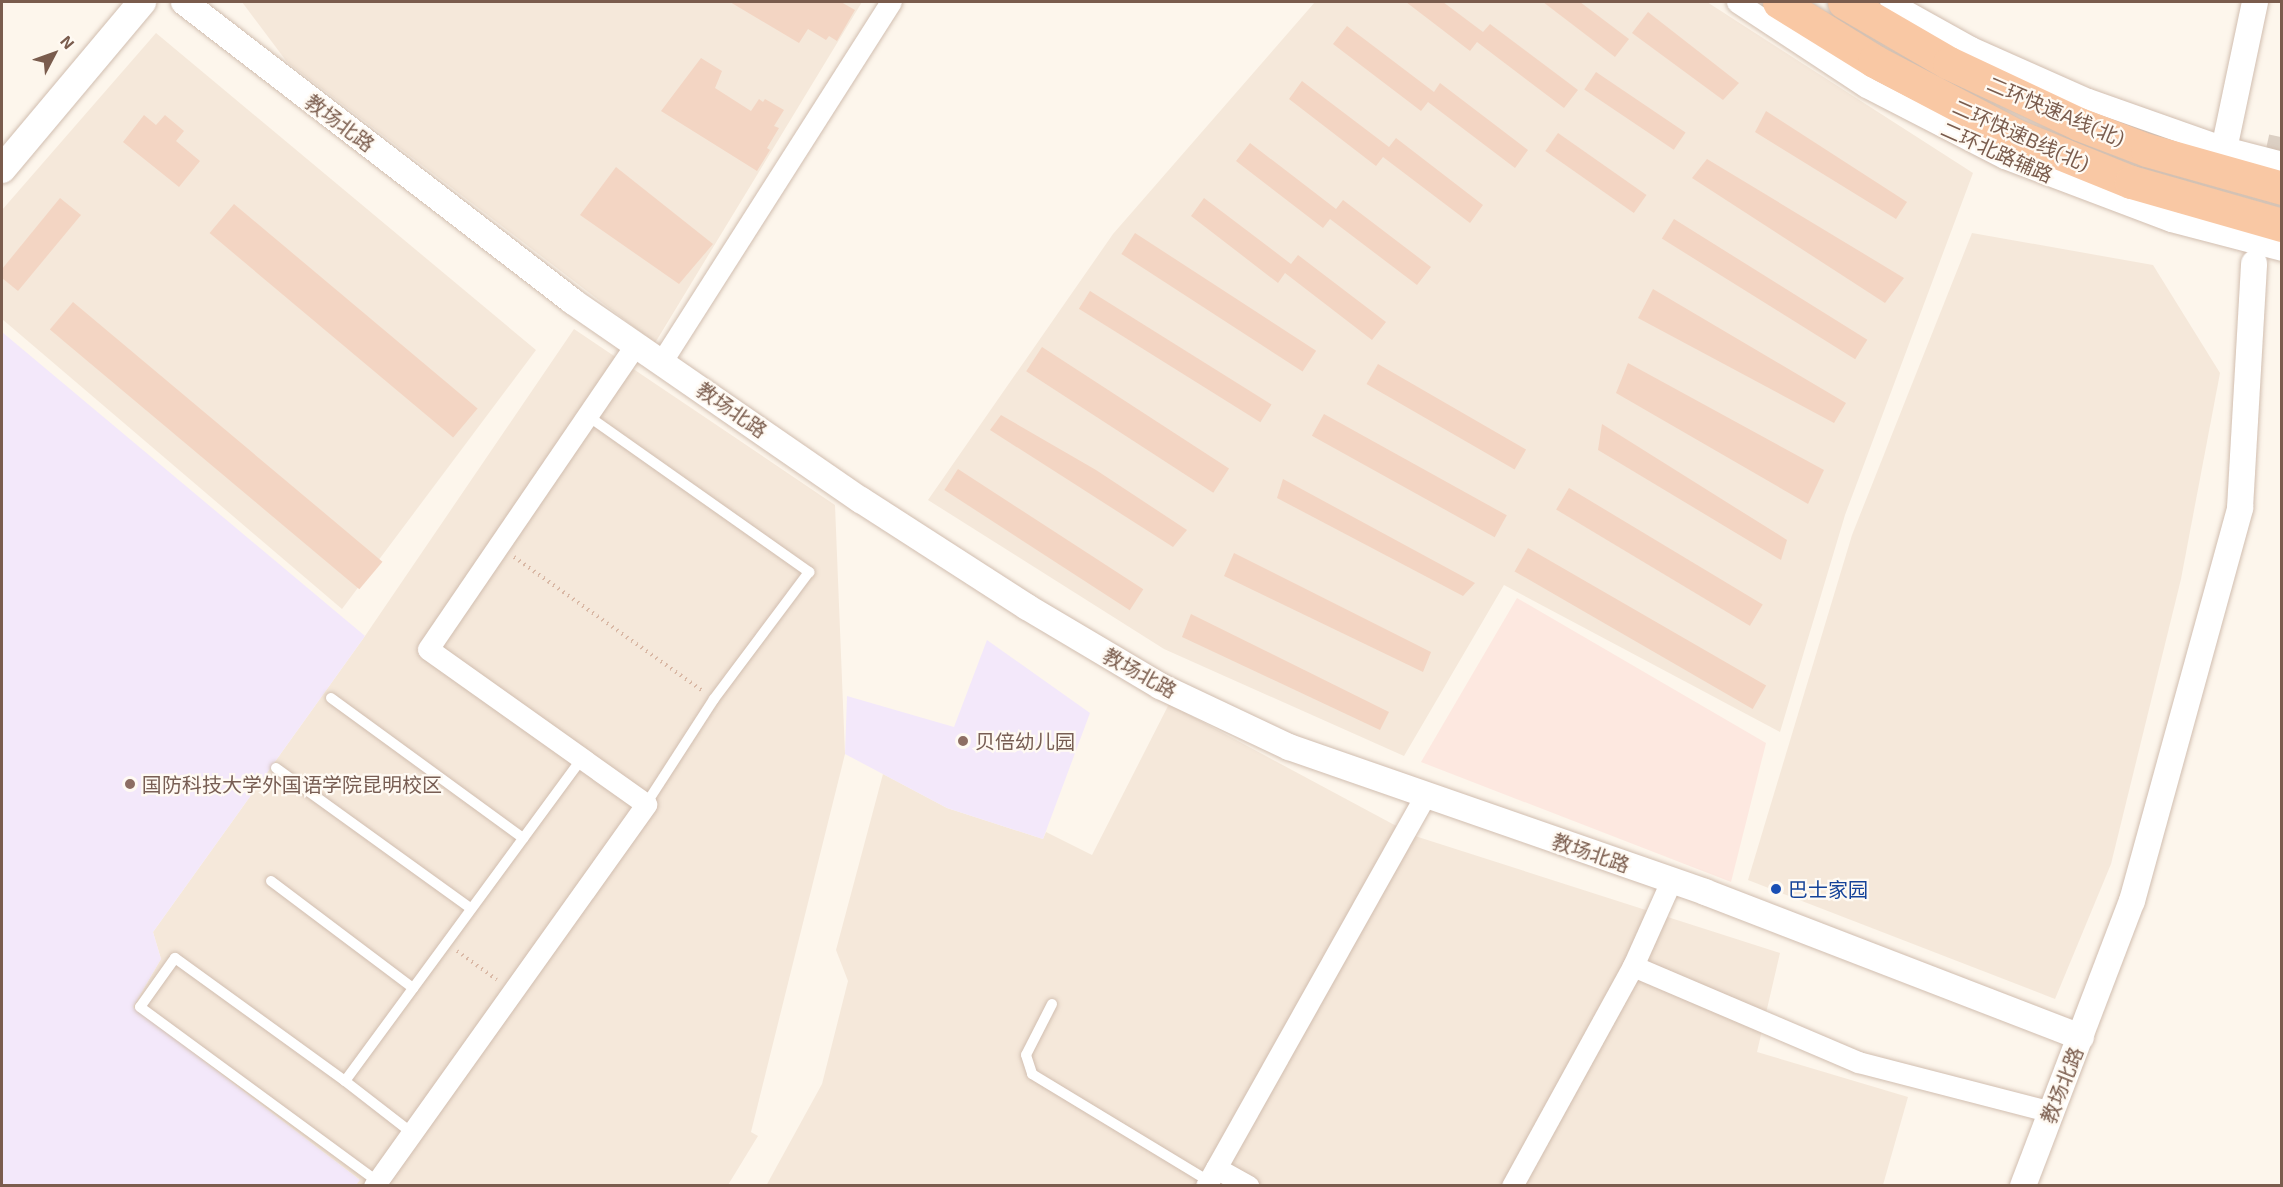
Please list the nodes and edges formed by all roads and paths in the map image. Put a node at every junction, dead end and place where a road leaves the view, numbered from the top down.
1 (142, 2) edge
2 (184, 2) edge
3 (891, 2) edge
4 (1737, 2) edge
5 (1779, 2) edge
6 (1844, 2) edge
7 (1890, 2) edge
8 (2255, 2) edge
9 (2221, 160) junction
10 (2282, 162) edge
11 (2, 169) edge
12 (2282, 188) edge
13 (2282, 225) edge
14 (2282, 250) edge
15 (2254, 263) tunnel mouth
16 (636, 344) junction
17 (662, 361) junction
18 (588, 416) junction
19 (499, 546) junction
20 (331, 698) dead end
21 (714, 699) junction
22 (582, 759) junction
23 (276, 768) dead end
24 (1425, 796) junction
25 (646, 804) junction
26 (523, 838) junction
27 (271, 881) dead end
28 (1671, 881) junction
29 (470, 908) junction
30 (447, 943) junction
31 (1633, 966) junction
32 (413, 988) junction
33 (513, 991) junction
34 (1052, 1004) dead end
35 (2082, 1037) junction
36 (345, 1081) junction
37 (2051, 1112) junction
38 (412, 1132) junction
39 (1211, 1178) edge
40 (375, 1183) edge
41 (1248, 1185) edge
42 (1512, 1185) edge
43 (2023, 1185) edge

1 - 11 main road
2 - 16 street, 教场北路
3 - 17 street
4 - 14 street, 二环北路辅路
5 - 13 highway, 二环快速B线(北)
6 - 9 highway, 二环快速A线(北)
7 - 9 street
8 - 9 street
9 - 10 street
9 - 12 highway, 二环快速A线(北)
15 - 35 street
16 - 17 street, 教场北路
16 - 18 street
17 - 24 street, 教场北路
18 - 19 street
18 - 21 lane
19 - 21 path
19 - 22 street
20 - 26 lane
21 - 25 lane
22 - 25 street
22 - 26 lane
23 - 29 lane
24 - 28 street, 教场北路
24 - 39 street
25 - 33 street
26 - 29 lane
27 - 32 lane
28 - 31 street
28 - 35 street, 教场北路
29 - 30 lane
30 - 32 lane
30 - 33 path
31 - 37 street
31 - 42 street
32 - 36 lane
33 - 38 street
34 - 39 lane
35 - 37 street, 教场北路
36 - 38 lane
36 - 40 lane
37 - 43 street, 教场北路
38 - 40 street
39 - 41 street

